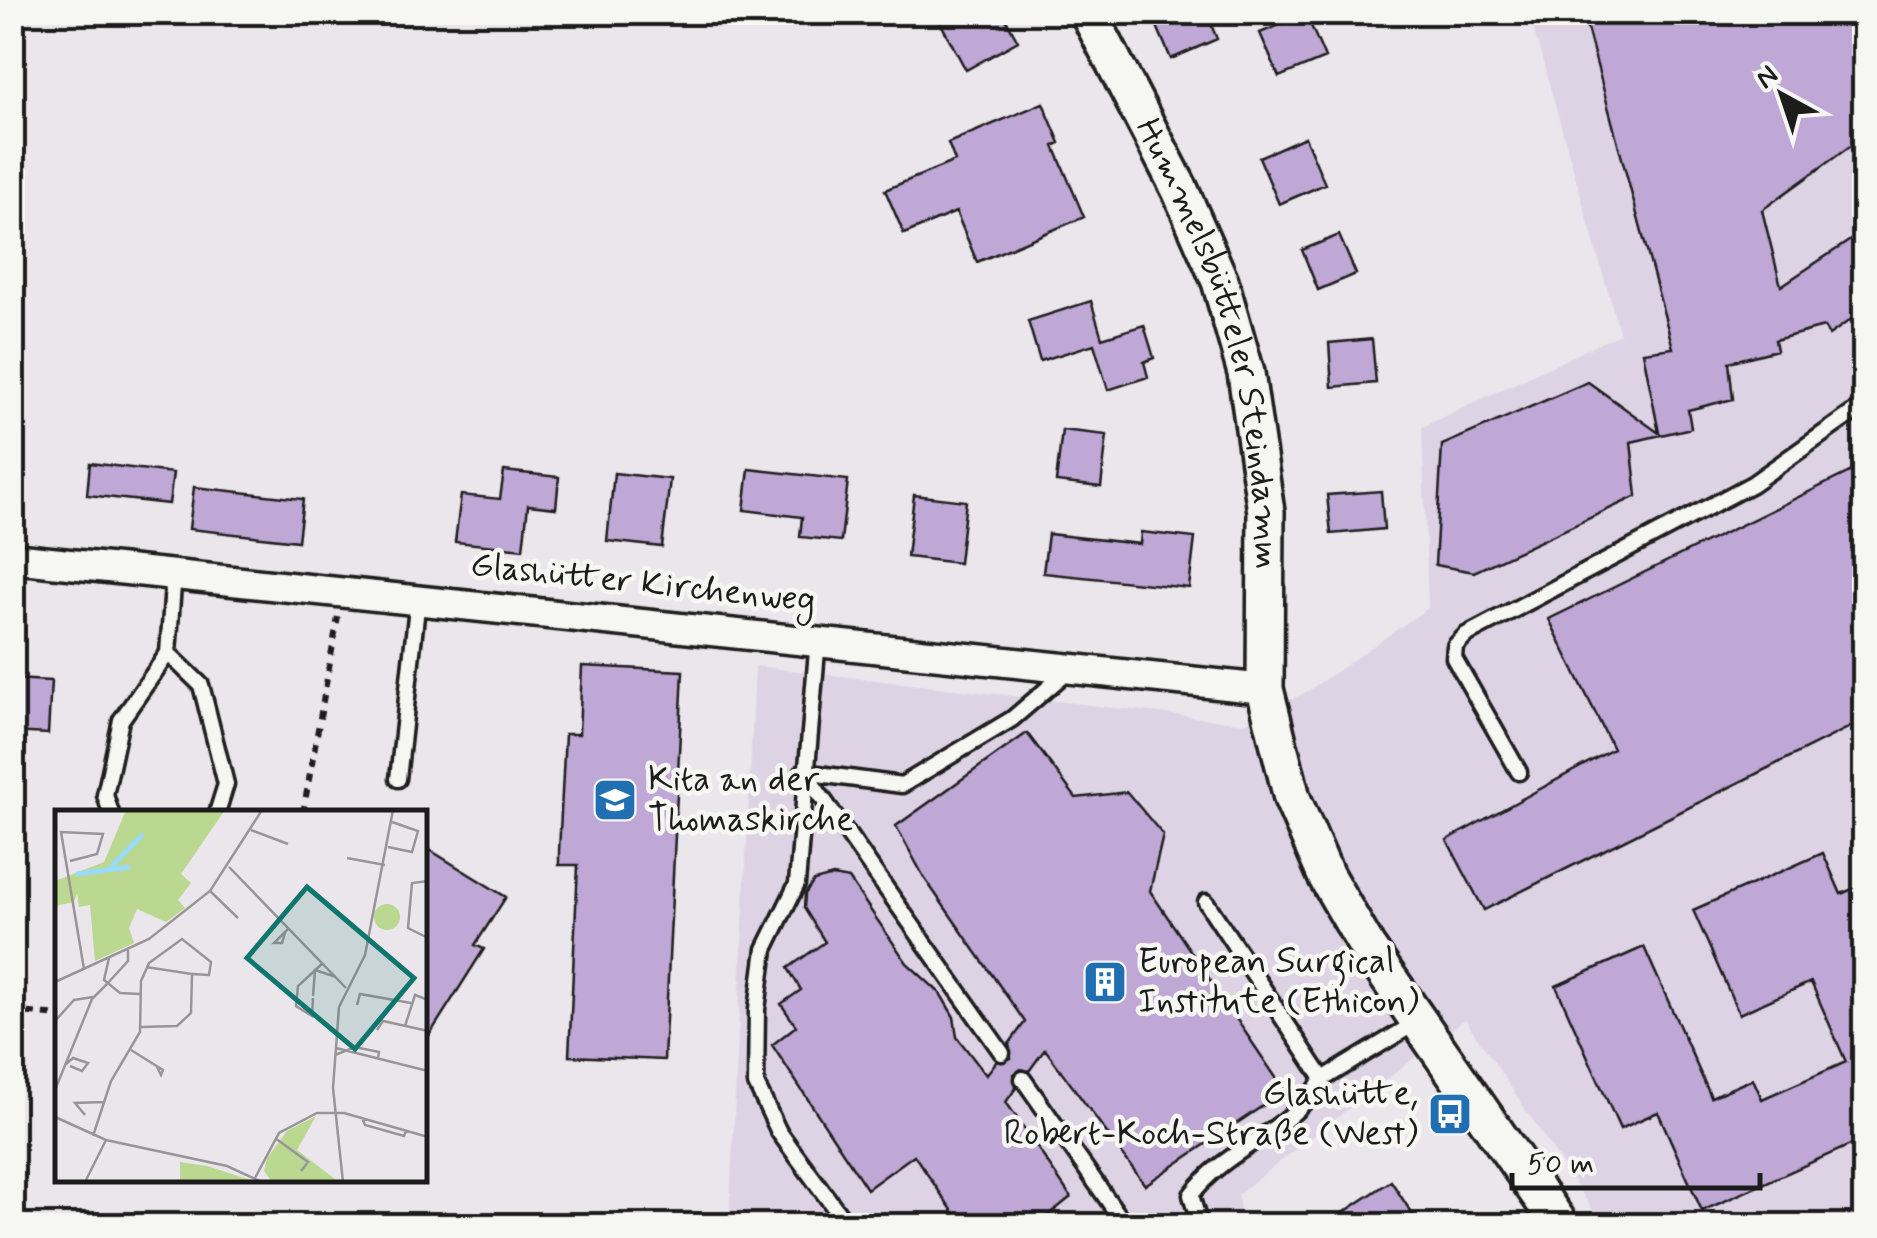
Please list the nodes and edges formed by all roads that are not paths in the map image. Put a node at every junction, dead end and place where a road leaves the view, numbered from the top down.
1 (1096, 18) edge
2 (1864, 404) edge
3 (12, 558) edge
4 (174, 572) junction
5 (418, 598) junction
6 (818, 639) junction
7 (168, 653) junction
8 (1073, 667) junction
9 (1265, 689) junction
10 (804, 772) junction
11 (1519, 772) dead end
12 (398, 779) dead end
13 (110, 810) edge
14 (218, 810) edge
15 (1206, 902) dead end
16 (1418, 1022) junction
17 (1002, 1053) dead end
18 (1022, 1080) dead end
19 (1323, 1080) junction
20 (848, 1226) edge
21 (1126, 1226) edge
22 (1200, 1226) edge
23 (1561, 1226) edge

1 - 9 street, Hummelsbütteler Steindamm
2 - 11 lane
3 - 4 street, Glashütter Kirchenweg
4 - 5 street, Glashütter Kirchenweg
4 - 7 lane
5 - 6 street, Glashütter Kirchenweg
5 - 12 lane
6 - 8 street, Glashütter Kirchenweg
6 - 10 lane
7 - 13 lane
7 - 14 lane
8 - 9 street, Glashütter Kirchenweg
8 - 10 lane
9 - 16 street, Hummelsbütteler Steindamm
10 - 17 lane
10 - 20 lane
15 - 19 lane
16 - 19 lane
16 - 23 street, Hummelsbütteler Steindamm
18 - 21 lane
19 - 22 lane

